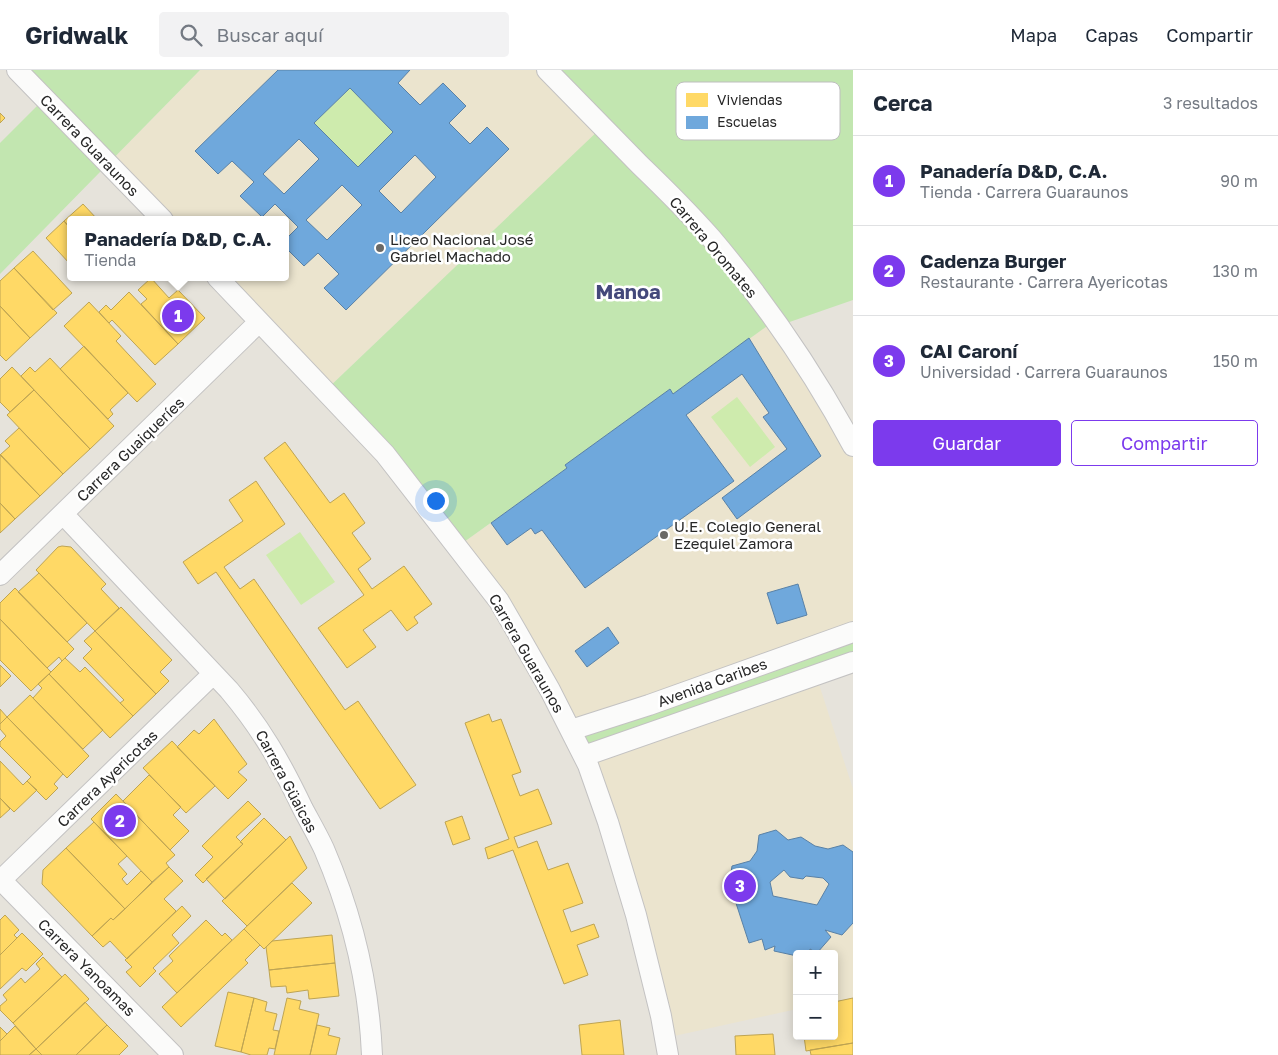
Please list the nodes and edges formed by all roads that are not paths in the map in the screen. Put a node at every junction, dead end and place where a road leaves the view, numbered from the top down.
1 (17, 70) edge
2 (547, 70) edge
3 (159, 216) edge
4 (221, 281) edge
5 (259, 322) junction
6 (853, 446) edge
7 (63, 514) junction
8 (0, 575) edge
9 (853, 632) edge
10 (853, 662) edge
11 (213, 674) junction
12 (571, 730) junction
13 (584, 756) junction
14 (1, 880) edge
15 (173, 1055) edge
16 (372, 1055) edge
17 (668, 1055) edge

1 - 3 street, Carrera Guaraunos
2 - 6 street, Carrera Oromates
4 - 5 street, Carrera Guaraunos
5 - 7 street, Carrera Guaiqueríes
5 - 12 street, Carrera Guaraunos
7 - 8 street, Carrera Guaiqueríes
7 - 11 street, Carrera Güaicas
9 - 12 street, Avenida Caribes
10 - 13 street, Avenida Caribes
11 - 14 street, Carrera Ayericotas
11 - 16 street, Carrera Güaicas
12 - 13 street, Carrera Guaraunos
13 - 17 street, Carrera Guaraunos
14 - 15 street, Carrera Yanoamas

